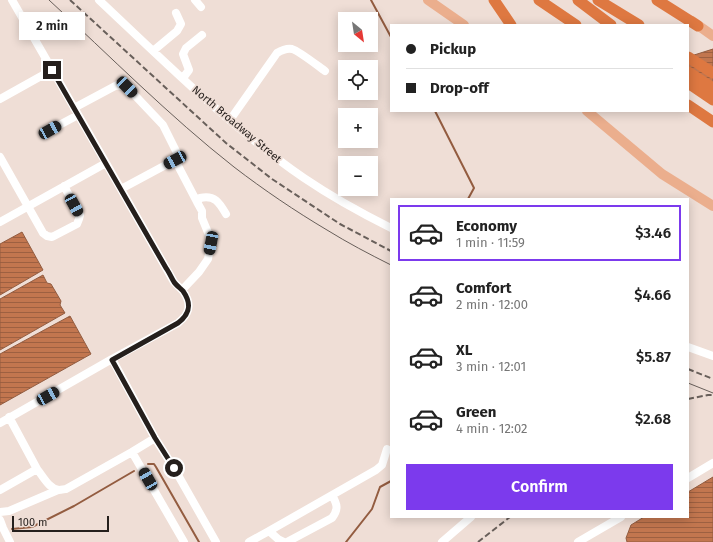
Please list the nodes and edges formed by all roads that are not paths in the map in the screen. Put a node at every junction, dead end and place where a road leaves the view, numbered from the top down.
1 (12, 0) edge
2 (99, 0) edge
3 (195, 0) edge
4 (428, 0) edge
5 (494, 0) edge
6 (539, 0) edge
7 (578, 0) edge
8 (597, 0) edge
9 (658, 0) edge
10 (667, 0) edge
11 (201, 7) dead end
12 (176, 13) dead end
13 (463, 24) edge
14 (510, 24) edge
15 (575, 24) edge
16 (610, 24) edge
17 (626, 24) edge
18 (637, 24) edge
19 (698, 26) junction
20 (202, 35) dead end
21 (713, 36) edge
22 (153, 51) junction
23 (689, 58) edge
24 (52, 70) junction
25 (325, 71) dead end
26 (689, 73) edge
27 (713, 73) edge
28 (183, 78) junction
29 (689, 84) edge
30 (713, 88) edge
31 (0, 99) edge
32 (713, 100) edge
33 (689, 106) edge
34 (76, 111) junction
35 (588, 112) edge
36 (230, 120) junction
37 (713, 122) edge
38 (50, 130) dead end
39 (0, 157) edge
40 (175, 160) junction
41 (106, 163) junction
42 (64, 186) junction
43 (121, 189) junction
44 (197, 202) junction
45 (713, 206) edge
46 (28, 207) junction
47 (226, 214) dead end
48 (0, 221) edge
49 (390, 227) edge
50 (182, 290) junction
51 (689, 347) edge
52 (713, 356) edge
53 (112, 360) junction
54 (9, 418) junction
55 (0, 423) edge
56 (155, 438) junction
57 (386, 449) dead end
58 (132, 452) junction
59 (713, 463) edge
60 (37, 469) junction
61 (689, 477) edge
62 (0, 490) edge
63 (58, 490) junction
64 (332, 494) junction
65 (0, 512) edge
66 (471, 518) edge
67 (619, 518) edge
68 (0, 520) edge
69 (269, 531) junction
70 (10, 542) edge
71 (184, 542) edge
72 (216, 542) edge
73 (249, 542) edge
74 (284, 542) edge
75 (287, 542) edge
76 (442, 542) edge
77 (578, 542) edge

1 - 24 street
2 - 22 street, North Broadway Street
3 - 11 street
4 - 13 main road
5 - 14 highway
6 - 15 highway
7 - 16 highway
8 - 17 highway
8 - 18 highway
9 - 19 highway
10 - 19 main road
12 - 22 street
19 - 21 main road
20 - 28 street
22 - 28 street, North Broadway Street
23 - 27 highway
24 - 31 street
24 - 34 street
25 - 36 street
26 - 30 highway
28 - 36 street, North Broadway Street
29 - 32 highway
33 - 37 highway
34 - 38 street
34 - 40 street
34 - 41 street
35 - 45 main road
36 - 49 street, North Broadway Street
39 - 46 street
40 - 43 street
40 - 44 street
41 - 42 street
41 - 43 street
42 - 46 street
42 - 46 street
43 - 50 street
44 - 47 street
44 - 50 street
46 - 48 street
50 - 53 street
51 - 52 street
53 - 54 street
53 - 56 street
54 - 55 street
54 - 60 street
56 - 58 street
56 - 72 street
57 - 64 street
58 - 63 street
58 - 71 street
59 - 61 street
60 - 62 street
60 - 63 street
63 - 65 street
64 - 69 street
64 - 75 street
66 - 76 street
67 - 77 street
68 - 70 street
69 - 73 street
69 - 74 street

